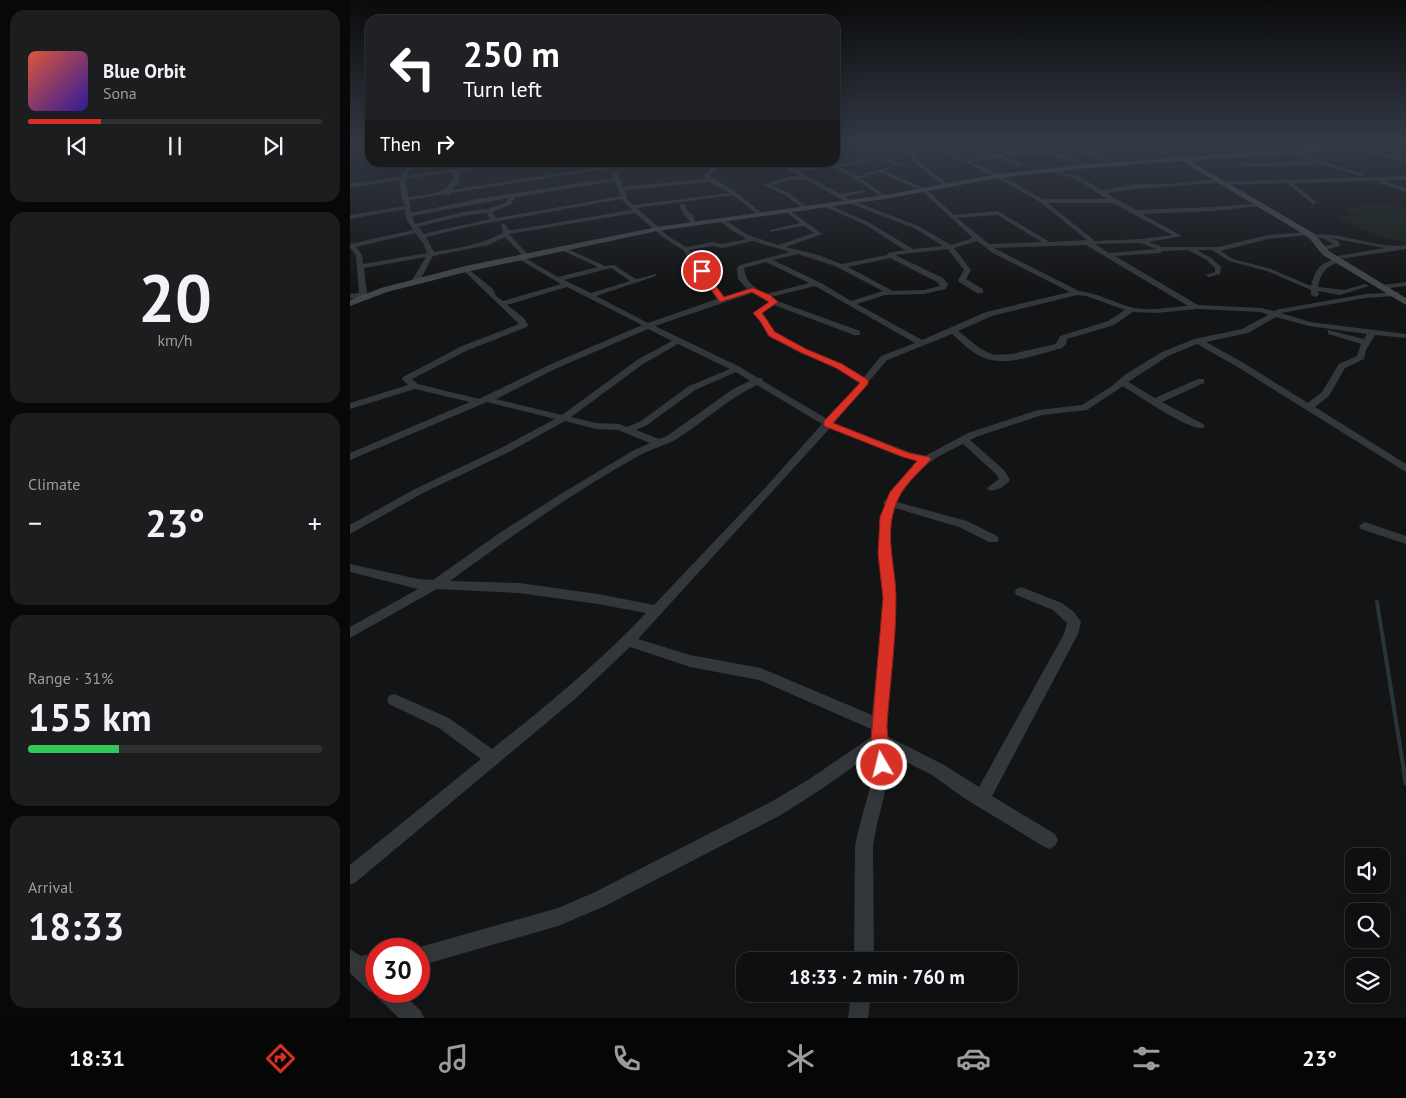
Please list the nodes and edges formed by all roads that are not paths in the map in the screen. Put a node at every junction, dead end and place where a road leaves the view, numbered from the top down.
1 (402, 192) edge
2 (447, 192) joint
3 (539, 192) edge
4 (622, 192) edge
5 (730, 192) edge
6 (781, 192) edge
7 (832, 192) edge
8 (856, 192) edge
9 (874, 192) edge
10 (916, 192) edge
11 (926, 192) edge
12 (1025, 192) edge
13 (1101, 192) joint
14 (1104, 192) edge
15 (1238, 192) edge
16 (1300, 192) edge
17 (732, 194) junction
18 (512, 196) junction
19 (840, 196) junction
20 (623, 197) junction
21 (885, 197) junction
22 (405, 199) junction
23 (1042, 201) junction
24 (1114, 201) junction
25 (457, 202) junction
26 (852, 202) junction
27 (1259, 204) junction
28 (1314, 204) dead end
29 (682, 205) dead end
30 (827, 206) junction
31 (408, 207) junction
32 (634, 209) junction
33 (806, 209) junction
34 (489, 211) junction
35 (788, 211) junction
36 (1135, 212) junction
37 (761, 214) junction
38 (408, 216) junction
39 (350, 217) edge
40 (952, 217) junction
41 (497, 220) junction
42 (722, 220) junction
43 (694, 224) junction
44 (805, 224) junction
45 (657, 229) junction
46 (418, 231) junction
47 (772, 231) dead end
48 (507, 232) junction
49 (1312, 235) junction
50 (755, 238) junction
51 (978, 238) junction
52 (1142, 241) junction
53 (1089, 242) junction
54 (1050, 244) junction
55 (351, 246) edge
56 (988, 246) junction
57 (780, 247) junction
58 (950, 247) junction
59 (1406, 247) edge
60 (561, 248) junction
61 (1215, 248) junction
62 (1324, 248) junction
63 (1393, 248) junction
64 (685, 249) junction
65 (1161, 249) junction
66 (1189, 249) junction
67 (911, 251) junction
68 (795, 253) junction
69 (431, 254) junction
70 (1106, 255) junction
71 (1349, 255) junction
72 (522, 256) junction
73 (891, 256) junction
74 (767, 260) junction
75 (1335, 260) junction
76 (361, 266) junction
77 (841, 266) junction
78 (605, 268) junction
79 (464, 269) junction
80 (654, 275) dead end
81 (1209, 275) dead end
82 (558, 280) junction
83 (635, 281) junction
84 (415, 282) junction
85 (568, 284) junction
86 (815, 284) junction
87 (1406, 284) edge
88 (1365, 286) dead end
89 (1382, 287) junction
90 (1314, 289) junction
91 (753, 290) junction
92 (980, 291) dead end
93 (892, 292) junction
94 (1346, 292) junction
95 (1077, 293) junction
96 (350, 296) edge
97 (364, 296) junction
98 (590, 296) junction
99 (767, 296) junction
100 (1402, 297) edge
101 (722, 300) junction
102 (1320, 301) junction
103 (774, 302) junction
104 (350, 303) edge
105 (501, 304) junction
106 (850, 304) junction
107 (1197, 307) junction
108 (1132, 310) junction
109 (1274, 313) junction
110 (1299, 322) junction
111 (647, 325) junction
112 (953, 331) junction
113 (1372, 332) junction
114 (857, 333) dead end
115 (1406, 336) edge
116 (678, 341) junction
117 (1197, 341) junction
118 (1365, 342) junction
119 (921, 343) junction
120 (737, 368) junction
121 (759, 380) junction
122 (1201, 381) dead end
123 (865, 382) junction
124 (1122, 382) junction
125 (415, 386) junction
126 (482, 401) junction
127 (1156, 401) junction
128 (350, 406) edge
129 (1308, 408) junction
130 (564, 418) junction
131 (827, 424) junction
132 (1200, 426) dead end
133 (630, 429) junction
134 (963, 439) junction
135 (659, 443) junction
136 (350, 457) edge
137 (926, 459) junction
138 (1406, 468) edge
139 (992, 488) dead end
140 (890, 503) junction
141 (1365, 526) dead end
142 (350, 530) edge
143 (993, 539) dead end
144 (1406, 540) edge
145 (350, 568) edge
146 (435, 585) junction
147 (1021, 592) dead end
148 (656, 610) junction
149 (350, 633) edge
150 (628, 641) junction
151 (394, 700) dead end
152 (879, 733) junction
153 (492, 758) junction
154 (973, 794) junction
155 (1049, 840) dead end
156 (350, 876) edge
157 (864, 952) edge
158 (430, 953) edge
159 (353, 962) edge
160 (365, 973) edge
161 (860, 1002) edge
162 (397, 1003) edge
163 (414, 1018) edge
164 (858, 1018) edge

1 - 22 street
2 - 22 street
2 - 25 street
3 - 18 street
4 - 20 street
5 - 17 street
6 - 33 street
7 - 19 street
8 - 19 street
9 - 21 street
10 - 21 street
11 - 40 street
12 - 23 street
13 - 14 street
13 - 24 street
15 - 27 street
16 - 28 street
17 - 32 street
17 - 37 street
18 - 25 street
18 - 34 street
19 - 26 street
20 - 32 street
20 - 41 street
21 - 26 street
22 - 31 street
23 - 24 street
23 - 53 street
24 - 36 street
25 - 38 street
26 - 30 street
26 - 58 street
27 - 36 street
27 - 49 street
29 - 43 street
30 - 33 street
30 - 67 street
31 - 38 street
31 - 39 street
32 - 45 street
32 - 48 street
33 - 35 street
34 - 41 street
34 - 46 street
35 - 37 street
35 - 44 street
36 - 52 street
37 - 42 street
38 - 46 street
40 - 51 street
40 - 54 street
41 - 46 street
41 - 48 street
42 - 43 street
42 - 50 street
43 - 45 street
44 - 47 street
44 - 57 street
45 - 60 street
45 - 64 street
46 - 55 street
46 - 69 street
48 - 69 street
48 - 72 street
49 - 61 street
49 - 62 street
49 - 62 street
49 - 63 street
50 - 57 street
50 - 64 street
51 - 56 street
51 - 58 street
52 - 53 street
52 - 65 street
53 - 54 street
53 - 70 street
54 - 56 street
55 - 76 street
56 - 95 street
57 - 68 street
58 - 67 street
58 - 92 street
59 - 63 street
60 - 72 street
60 - 78 street
61 - 66 street
61 - 90 street
62 - 71 street
62 - 75 street
63 - 71 street
64 - 101 street
65 - 66 street
65 - 70 street
66 - 81 street
67 - 73 street
68 - 74 street
68 - 77 street
69 - 76 street
69 - 84 street
70 - 107 street
71 - 75 street
72 - 79 street
72 - 82 street
73 - 77 street
73 - 93 street
74 - 86 street
74 - 91 street
75 - 89 street
75 - 90 street
76 - 97 street
77 - 93 street
78 - 82 street
78 - 83 street
79 - 84 street
79 - 105 street
80 - 83 street
82 - 85 street
83 - 98 street
84 - 97 street
85 - 98 street
85 - 105 street
86 - 99 street
86 - 106 street
87 - 89 street
88 - 94 street
89 - 100 street
90 - 94 street
90 - 102 street
91 - 99 street
91 - 101 street
93 - 106 street
94 - 102 street
95 - 108 street
95 - 112 street
96 - 97 street
97 - 104 street
98 - 111 street
99 - 103 street
100 - 102 street
101 - 111 street
102 - 109 street
103 - 114 street
103 - 123 street
105 - 125 street
106 - 119 street
107 - 108 street
107 - 109 street
108 - 112 street
109 - 110 street
109 - 117 street
110 - 113 street
110 - 118 street
111 - 116 street
111 - 126 street
112 - 119 street
113 - 115 street
113 - 118 street
116 - 120 street
116 - 130 street
117 - 124 street
117 - 129 street
118 - 129 street
119 - 123 street
120 - 121 street
120 - 133 street
121 - 131 street
121 - 135 street
122 - 127 street
123 - 131 street
124 - 127 street
124 - 134 street
125 - 126 street
125 - 128 street
126 - 130 street
126 - 136 street
127 - 132 street
129 - 138 street
130 - 133 street
130 - 142 street
131 - 137 street
131 - 148 street
133 - 135 street
134 - 137 street
134 - 139 street
135 - 146 street
137 - 140 street
140 - 143 street
140 - 152 street
141 - 144 street
145 - 146 street
146 - 148 street
146 - 149 street
147 - 154 street
148 - 150 street
150 - 152 street
150 - 153 street
151 - 153 street
152 - 154 street
152 - 157 street
152 - 158 street
153 - 156 street
154 - 155 street
159 - 160 street
161 - 164 street
162 - 163 street

